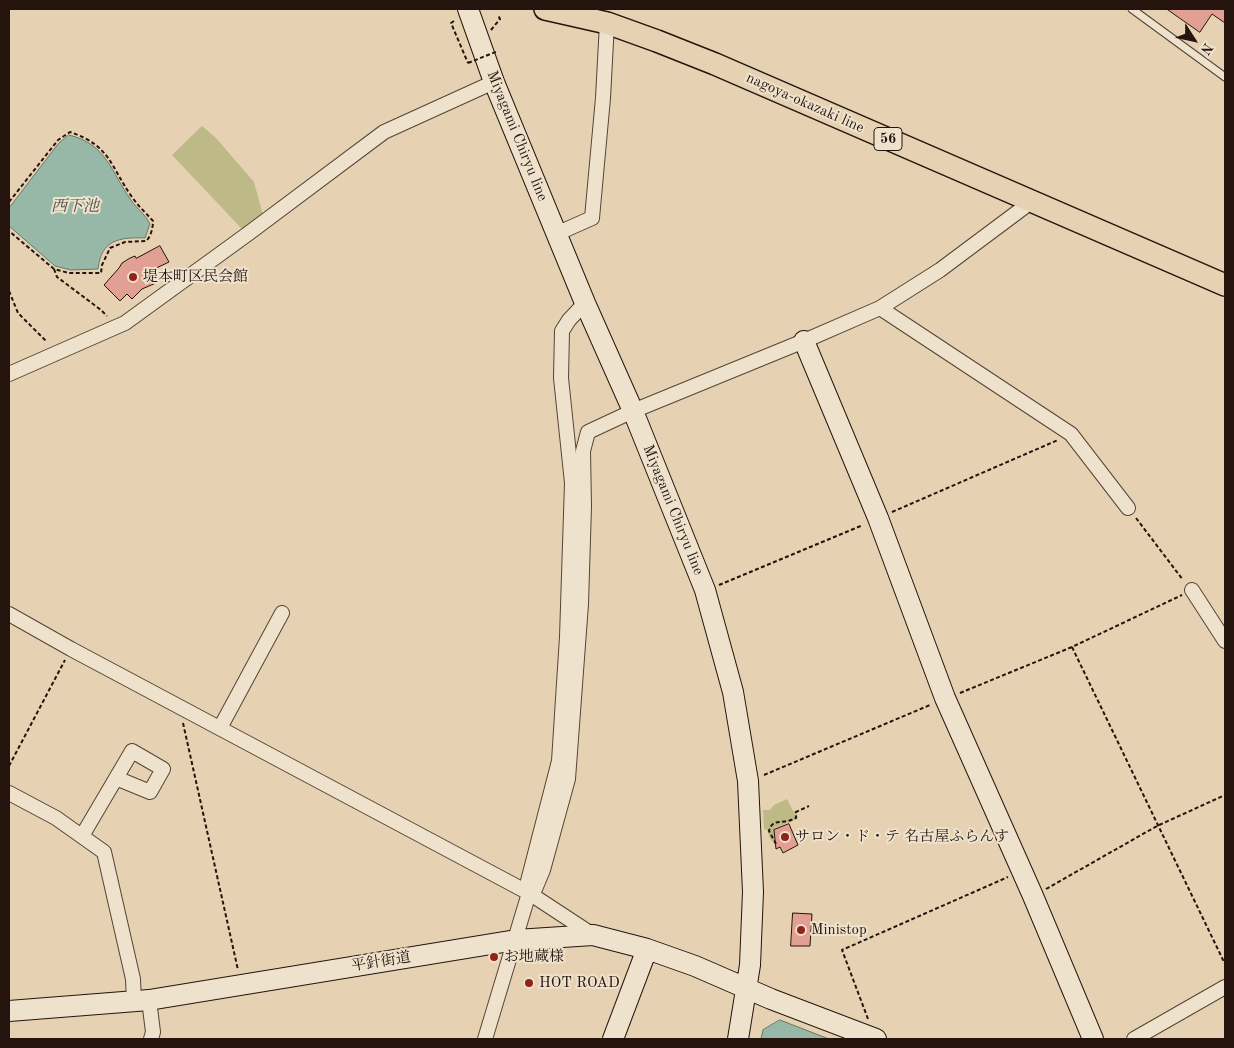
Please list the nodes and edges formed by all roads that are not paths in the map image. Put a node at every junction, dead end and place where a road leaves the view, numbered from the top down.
1 (545, 9) edge
2 (1132, 9) edge
3 (461, 15) edge
4 (607, 24) junction
5 (1225, 77) edge
6 (494, 82) junction
7 (1031, 202) junction
8 (556, 234) junction
9 (1225, 285) edge
10 (585, 304) junction
11 (880, 308) junction
12 (804, 342) junction
13 (9, 374) edge
14 (633, 411) junction
15 (1128, 508) road end
16 (1192, 590) road end
17 (282, 613) dead end
18 (9, 614) edge
19 (1225, 641) edge
20 (220, 728) junction
21 (116, 778) dead end
22 (9, 793) edge
23 (82, 836) junction
24 (529, 893) junction
25 (593, 935) junction
26 (516, 940) junction
27 (647, 948) junction
28 (1225, 987) edge
29 (746, 988) junction
30 (142, 1001) junction
31 (9, 1011) edge
32 (151, 1039) edge
33 (485, 1039) edge
34 (613, 1039) edge
35 (738, 1039) edge
36 (876, 1039) edge
37 (1093, 1039) edge
38 (1134, 1039) edge

1 - 4 main road, nagoya-okazaki line / 56
2 - 5 lane
3 - 6 street, Miyagami Chiryu line
4 - 7 main road, nagoya-okazaki line / 56
4 - 8 street
6 - 8 street, Miyagami Chiryu line
6 - 13 street
7 - 9 main road, nagoya-okazaki line / 56
7 - 11 street
8 - 10 street, Miyagami Chiryu line
10 - 14 street, Miyagami Chiryu line
10 - 24 street
11 - 12 street
11 - 15 street
12 - 14 street
12 - 37 street
14 - 24 street
14 - 29 street, Miyagami Chiryu line
16 - 19 street
17 - 20 street
18 - 20 street
20 - 24 street
21 - 23 street
22 - 23 street
23 - 30 street
24 - 25 street
24 - 26 street
25 - 26 street, 平針街道
25 - 27 street, 平針街道
26 - 30 street, 平針街道
26 - 33 street
27 - 29 street, 平針街道
27 - 34 street
28 - 38 street
29 - 35 street, Miyagami Chiryu line
29 - 36 street, 平針街道
30 - 31 street, 平針街道
30 - 32 street

